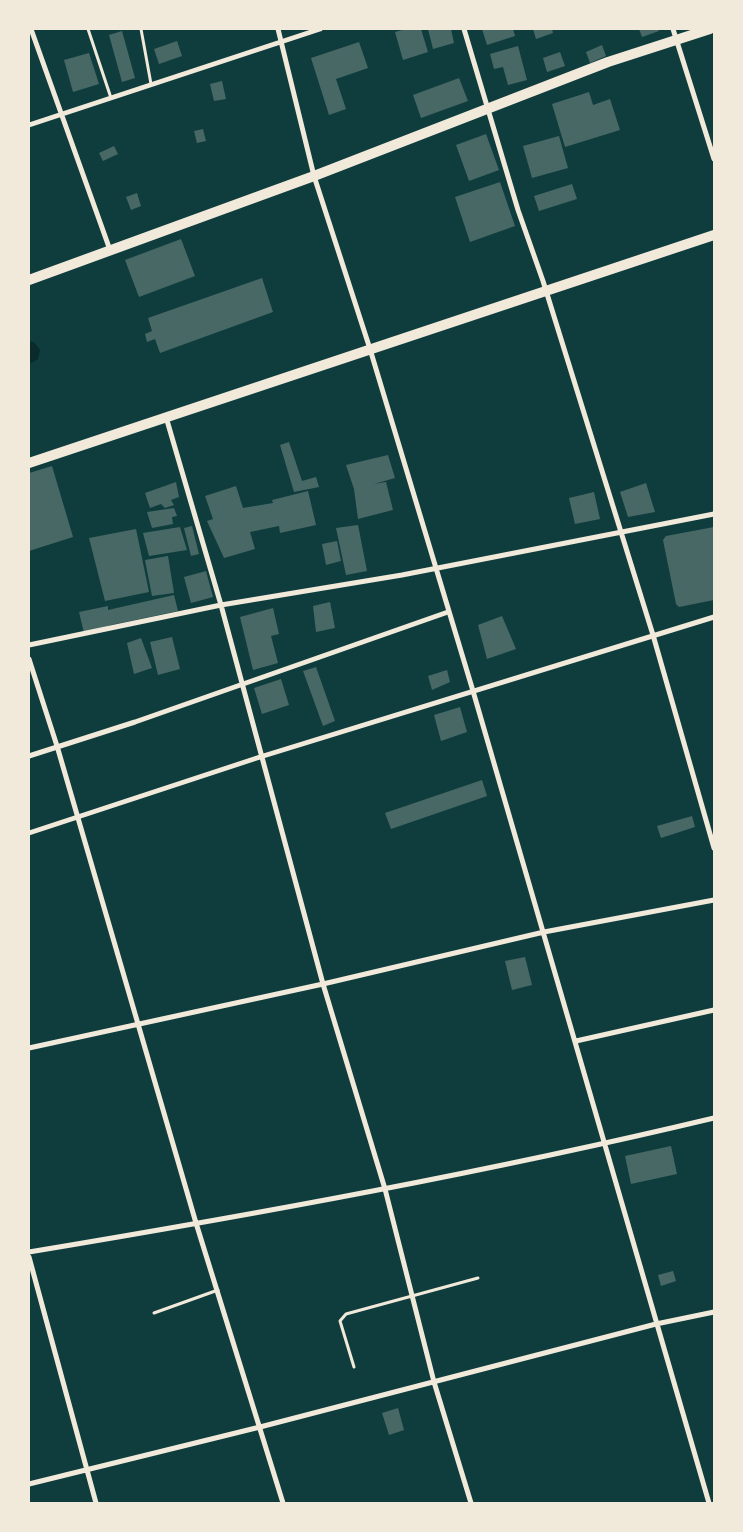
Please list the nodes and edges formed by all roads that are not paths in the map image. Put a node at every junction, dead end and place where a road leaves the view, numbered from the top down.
1 (31, 29) edge
2 (88, 29) edge
3 (141, 29) edge
4 (278, 29) edge
5 (320, 29) edge
6 (464, 29) edge
7 (673, 29) edge
8 (710, 29) edge
9 (677, 40) junction
10 (281, 41) junction
11 (151, 84) junction
12 (111, 98) junction
13 (488, 108) junction
14 (60, 115) junction
15 (29, 125) edge
16 (714, 159) edge
17 (314, 176) junction
18 (714, 235) edge
19 (110, 251) junction
20 (29, 280) edge
21 (546, 292) junction
22 (370, 349) junction
23 (166, 417) junction
24 (29, 462) edge
25 (714, 514) edge
26 (620, 532) junction
27 (435, 567) junction
28 (221, 605) junction
29 (448, 612) junction
30 (714, 618) edge
31 (653, 635) junction
32 (29, 645) edge
33 (29, 659) edge
34 (240, 685) junction
35 (473, 691) junction
36 (57, 746) junction
37 (29, 756) edge
38 (260, 757) junction
39 (78, 817) junction
40 (29, 833) edge
41 (714, 848) edge
42 (714, 900) edge
43 (544, 932) junction
44 (323, 984) junction
45 (714, 1010) edge
46 (139, 1023) junction
47 (576, 1041) junction
48 (29, 1048) edge
49 (714, 1118) edge
50 (606, 1144) junction
51 (385, 1189) junction
52 (196, 1224) junction
53 (29, 1252) edge
54 (29, 1257) edge
55 (478, 1278) dead end
56 (218, 1290) junction
57 (412, 1297) junction
58 (714, 1312) edge
59 (154, 1313) dead end
60 (656, 1324) junction
61 (354, 1367) dead end
62 (434, 1382) junction
63 (260, 1427) junction
64 (87, 1470) junction
65 (29, 1484) edge
66 (96, 1503) edge
67 (282, 1503) edge
68 (471, 1503) edge
69 (709, 1503) edge

1 - 14 street
2 - 12 lane
3 - 11 lane
4 - 10 street
5 - 10 street
6 - 13 street
7 - 9 street
8 - 9 main road
9 - 13 main road
9 - 16 street
10 - 11 street
10 - 17 street
11 - 12 street
12 - 14 street
13 - 17 main road
13 - 21 street
14 - 15 street
14 - 19 street
17 - 19 main road
17 - 22 street
18 - 21 main road
19 - 20 main road
21 - 22 main road
21 - 26 street
22 - 23 main road
22 - 27 street
23 - 24 main road
23 - 28 street
25 - 26 street
26 - 27 street
26 - 31 street
27 - 28 street
27 - 29 street
28 - 32 street
28 - 34 street
29 - 34 street
29 - 35 street
30 - 31 street
31 - 35 street
31 - 41 street
33 - 36 street
34 - 36 street
34 - 38 street
35 - 38 street
35 - 43 street
36 - 37 street
36 - 39 street
38 - 39 street
38 - 44 street
39 - 40 street
39 - 46 street
42 - 43 street
43 - 44 street
43 - 47 street
44 - 46 street
44 - 51 street
45 - 47 street
46 - 48 street
46 - 52 street
47 - 50 street
49 - 50 street
50 - 51 street
50 - 60 street
51 - 52 street
51 - 57 street
52 - 53 street
52 - 56 street
54 - 64 street
55 - 57 lane
56 - 59 lane
56 - 63 street
57 - 61 lane
57 - 62 street
58 - 60 street
60 - 62 street
60 - 69 street
62 - 63 street
62 - 68 street
63 - 64 street
63 - 67 street
64 - 65 street
64 - 66 street

